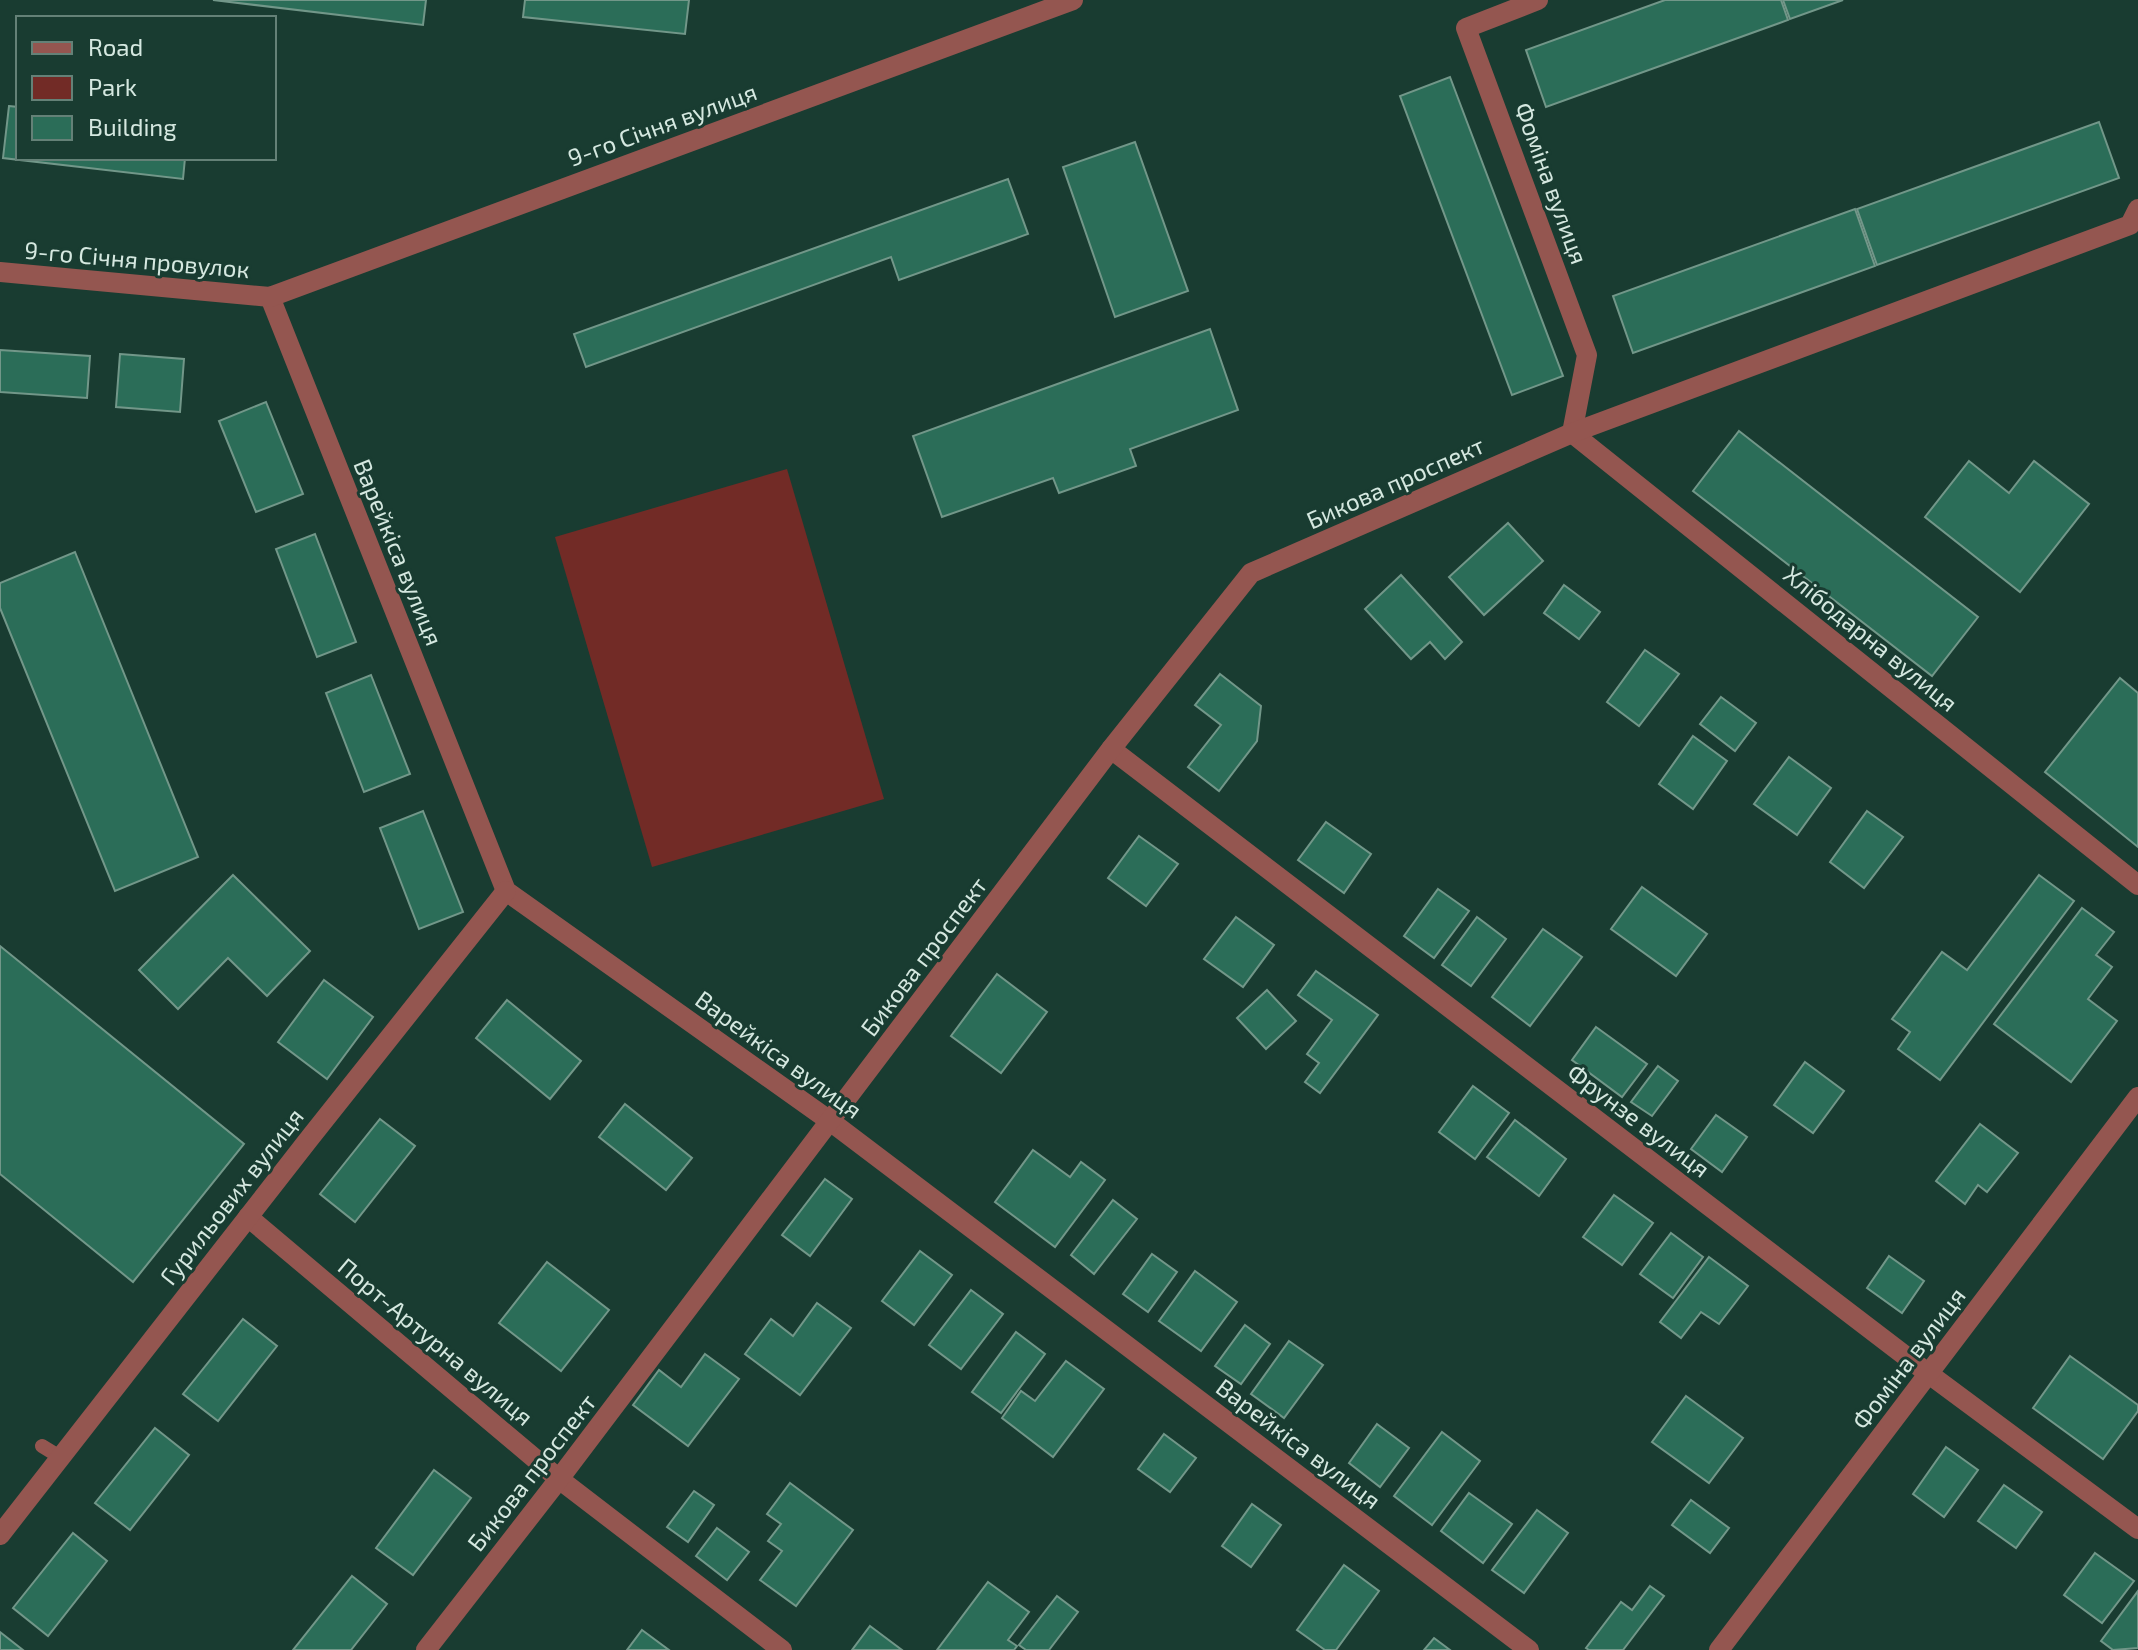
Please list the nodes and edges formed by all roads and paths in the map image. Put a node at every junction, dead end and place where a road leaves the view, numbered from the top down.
1 (1073, 0) edge
2 (1538, 0) edge
3 (2138, 209) edge
4 (0, 272) edge
5 (270, 297) junction
6 (1572, 433) junction
7 (1111, 749) junction
8 (2138, 885) edge
9 (506, 891) junction
10 (2138, 1097) edge
11 (830, 1121) junction
12 (248, 1217) junction
13 (1929, 1374) junction
14 (42, 1446) dead end
15 (60, 1457) junction
16 (559, 1479) junction
17 (2138, 1529) edge
18 (0, 1535) edge
19 (426, 1650) edge
20 (782, 1650) edge
21 (1529, 1650) edge
22 (1719, 1650) edge

1 - 5 street, 9-го Січня вулиця
2 - 6 street, Фоміна вулиця
3 - 6 street, Бикова проспект
4 - 5 street, 9-го Січня провулок
5 - 9 street, Варейкіса вулиця
6 - 7 street, Бикова проспект
6 - 8 street, Хлібодарна вулиця
7 - 11 street, Бикова проспект
7 - 13 street, Фрунзе вулиця
9 - 11 street, Варейкіса вулиця
9 - 12 street, Гурильових вулиця
10 - 13 street, Фоміна вулиця
11 - 16 street, Бикова проспект
11 - 21 street, Варейкіса вулиця
12 - 15 street, Гурильових вулиця
12 - 16 street, Порт-Артурна вулиця
13 - 17 street, Фрунзе вулиця
13 - 22 street, Фоміна вулиця
14 - 15 lane
15 - 18 street, Гурильових вулиця
16 - 19 street, Бикова проспект
16 - 20 street, Порт-Артурна вулиця

